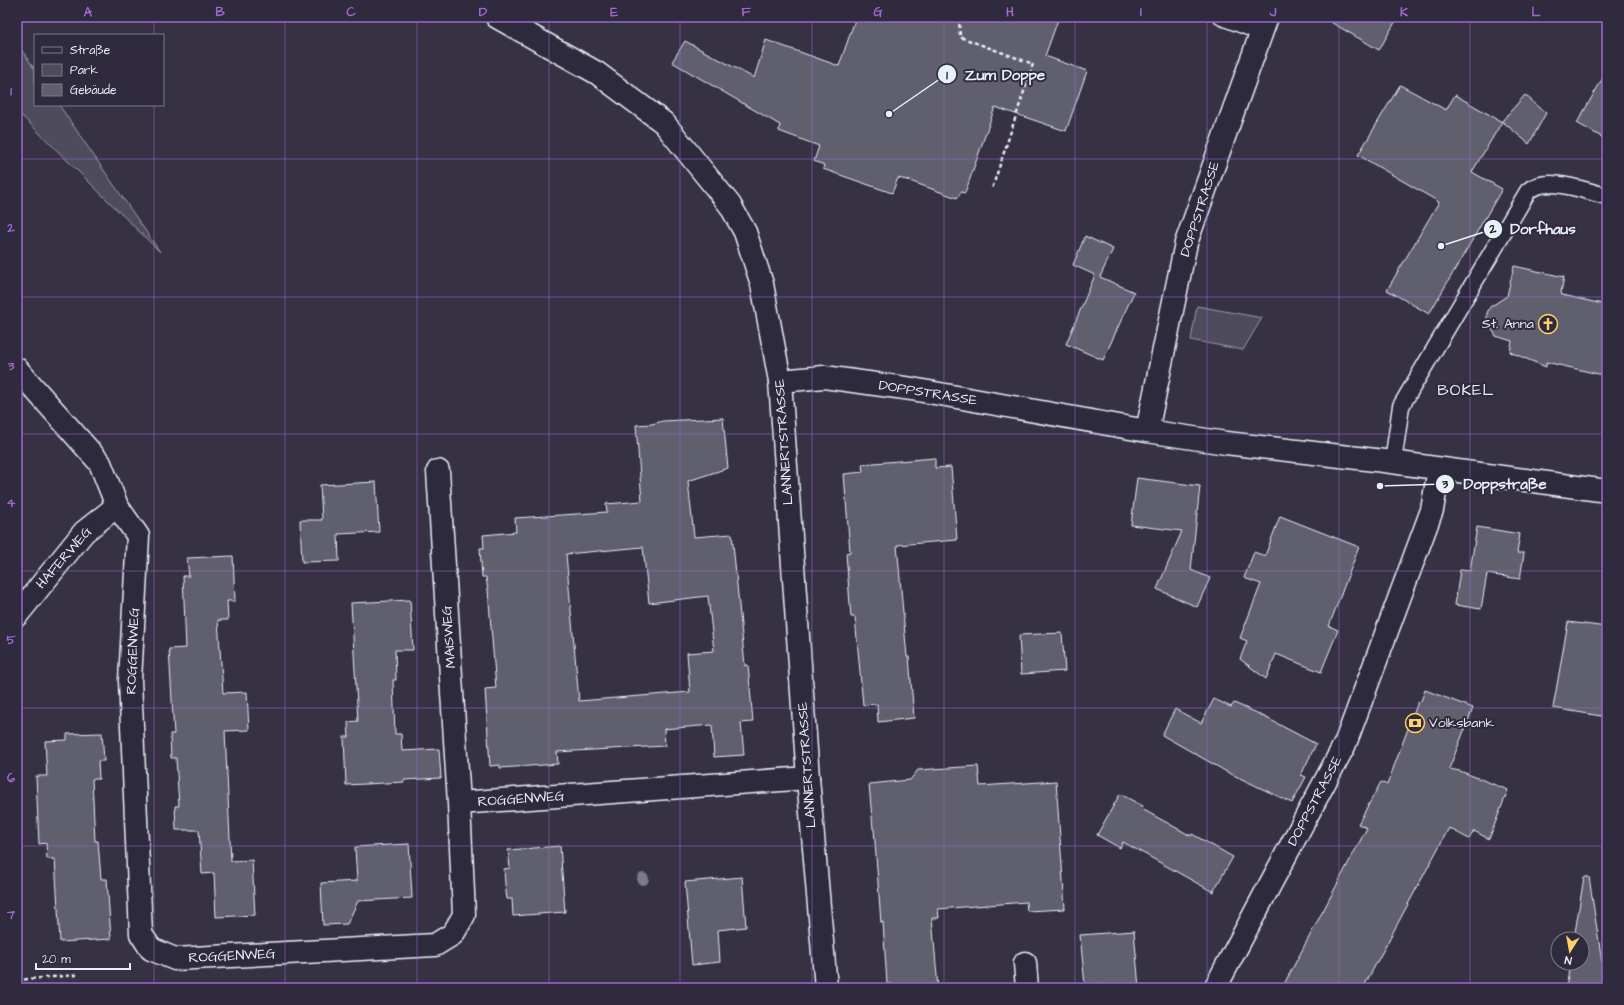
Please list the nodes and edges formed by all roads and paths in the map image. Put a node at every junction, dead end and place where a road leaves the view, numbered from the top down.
1 (497, 17) edge
2 (958, 17) edge
3 (1222, 17) edge
4 (1264, 25) edge
5 (992, 189) dead end
6 (1607, 196) edge
7 (17, 369) edge
8 (780, 382) junction
9 (1147, 431) junction
10 (1393, 462) junction
11 (1439, 469) junction
12 (438, 471) dead end
13 (1607, 491) edge
14 (117, 506) junction
15 (17, 615) edge
16 (808, 778) junction
17 (459, 803) junction
18 (1025, 964) dead end
19 (77, 975) dead end
20 (17, 980) edge
21 (826, 988) edge
22 (1027, 988) edge
23 (1215, 988) edge

1 - 8 street, LANNERTSTRASSE
2 - 5 path
3 - 4 lane
4 - 9 street, DOPPSTRASSE
6 - 10 lane
7 - 14 street, ROGGENWEG
8 - 9 street, DOPPSTRASSE
8 - 16 street, LANNERTSTRASSE
9 - 10 street, DOPPSTRASSE
10 - 11 street, DOPPSTRASSE
11 - 13 street, DOPPSTRASSE
11 - 23 street, DOPPSTRASSE
12 - 17 street, MAISWEG
14 - 15 street, HAFERWEG
14 - 17 street, ROGGENWEG
16 - 17 street, ROGGENWEG
16 - 21 street, LANNERTSTRASSE
18 - 22 street
19 - 20 path

